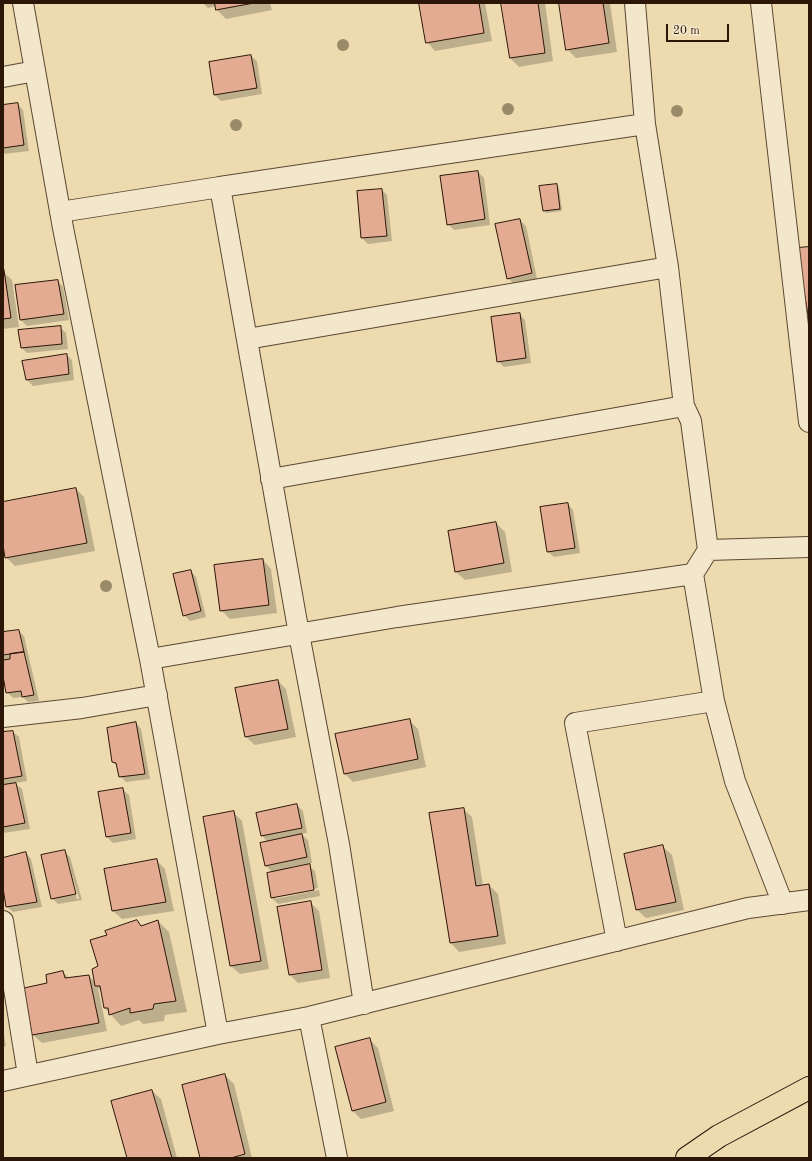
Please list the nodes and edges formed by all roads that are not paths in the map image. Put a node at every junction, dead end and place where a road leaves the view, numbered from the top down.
1 (22, 3) edge
2 (635, 3) edge
3 (761, 3) edge
4 (35, 72) junction
5 (3, 77) edge
6 (646, 124) junction
7 (220, 186) junction
8 (60, 212) junction
9 (668, 267) junction
10 (247, 339) junction
11 (684, 406) junction
12 (809, 422) edge
13 (272, 479) junction
14 (809, 547) edge
15 (708, 550) junction
16 (693, 574) junction
17 (299, 634) junction
18 (150, 659) junction
19 (157, 695) junction
20 (714, 701) junction
21 (3, 717) edge
22 (809, 900) edge
23 (783, 904) junction
24 (3, 922) edge
25 (617, 941) junction
26 (364, 1004) junction
27 (310, 1017) junction
28 (218, 1034) junction
29 (28, 1075) junction
30 (3, 1081) edge
31 (809, 1088) edge
32 (337, 1158) edge
33 (687, 1158) edge

1 - 4 street
2 - 6 street
3 - 12 street
4 - 5 street
4 - 8 street
6 - 7 street
6 - 9 street
7 - 8 street
7 - 10 street
8 - 18 street
9 - 10 street
9 - 11 street
10 - 13 street
11 - 13 street
11 - 15 street
13 - 17 street
14 - 15 street
15 - 16 street
16 - 17 street
16 - 20 street
17 - 18 street
17 - 26 street
18 - 19 street
19 - 21 street
19 - 28 street
20 - 23 street
20 - 25 street
22 - 23 street
23 - 25 street
24 - 29 street
25 - 26 street
26 - 27 street
27 - 28 street
27 - 32 street
28 - 29 street
29 - 30 street
31 - 33 main road

